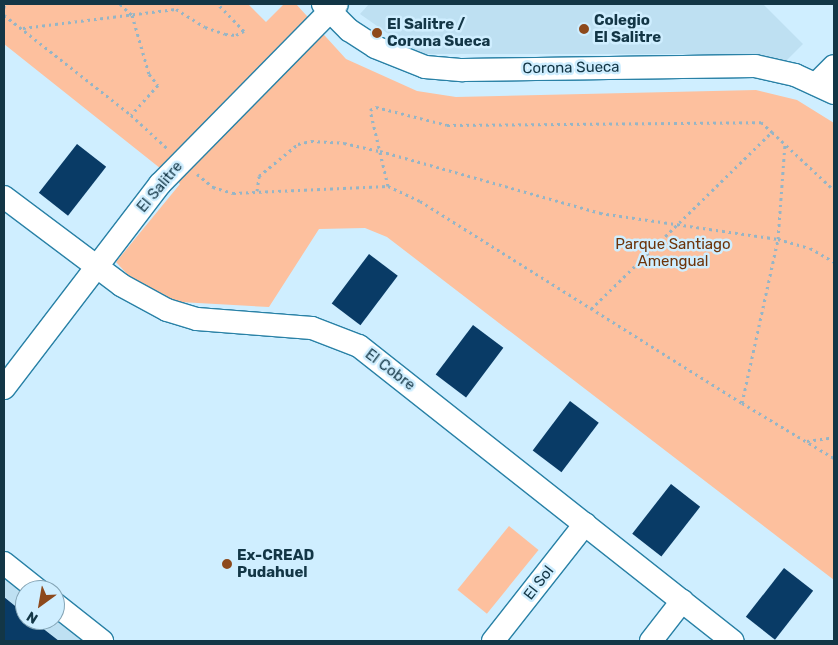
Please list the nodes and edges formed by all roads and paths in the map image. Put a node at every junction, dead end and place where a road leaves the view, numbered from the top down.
1 (5, 4) edge
2 (120, 4) edge
3 (218, 4) edge
4 (330, 6) edge
5 (4, 8) edge
6 (4, 15) edge
7 (132, 15) junction
8 (22, 28) junction
9 (834, 66) edge
10 (825, 88) edge
11 (131, 116) junction
12 (772, 132) junction
13 (785, 144) junction
14 (380, 151) junction
15 (181, 161) junction
16 (388, 186) junction
17 (834, 190) edge
18 (257, 191) junction
19 (4, 197) edge
20 (681, 222) junction
21 (778, 239) junction
22 (834, 262) edge
23 (96, 267) junction
24 (591, 309) junction
25 (4, 388) edge
26 (742, 403) junction
27 (834, 437) edge
28 (807, 441) junction
29 (834, 458) edge
30 (585, 524) junction
31 (4, 563) edge
32 (25, 580) edge
33 (682, 601) junction
34 (65, 612) edge
35 (102, 641) edge
36 (493, 641) edge
37 (650, 641) edge
38 (732, 641) edge

1 - 5 path
2 - 7 path
3 - 7 path
4 - 10 street, Corona Sueca
4 - 15 street, El Salitre
6 - 8 path
7 - 8 path
7 - 11 path
8 - 11 path
9 - 10 street
11 - 15 path
12 - 13 path
12 - 14 path
12 - 20 path
13 - 17 path
13 - 21 path
14 - 16 path
14 - 18 path
14 - 20 path
15 - 18 path
15 - 23 street, El Salitre
16 - 18 path
16 - 24 path
19 - 23 street, El Cobre
20 - 21 path
20 - 24 path
21 - 22 path
21 - 26 path
23 - 25 street, El Salitre
23 - 30 street, El Cobre
24 - 26 path
26 - 28 path
27 - 28 path
28 - 29 path
30 - 33 street, El Cobre
30 - 36 street, El Sol
31 - 32 street
33 - 37 street
33 - 38 street, El Cobre
34 - 35 street

